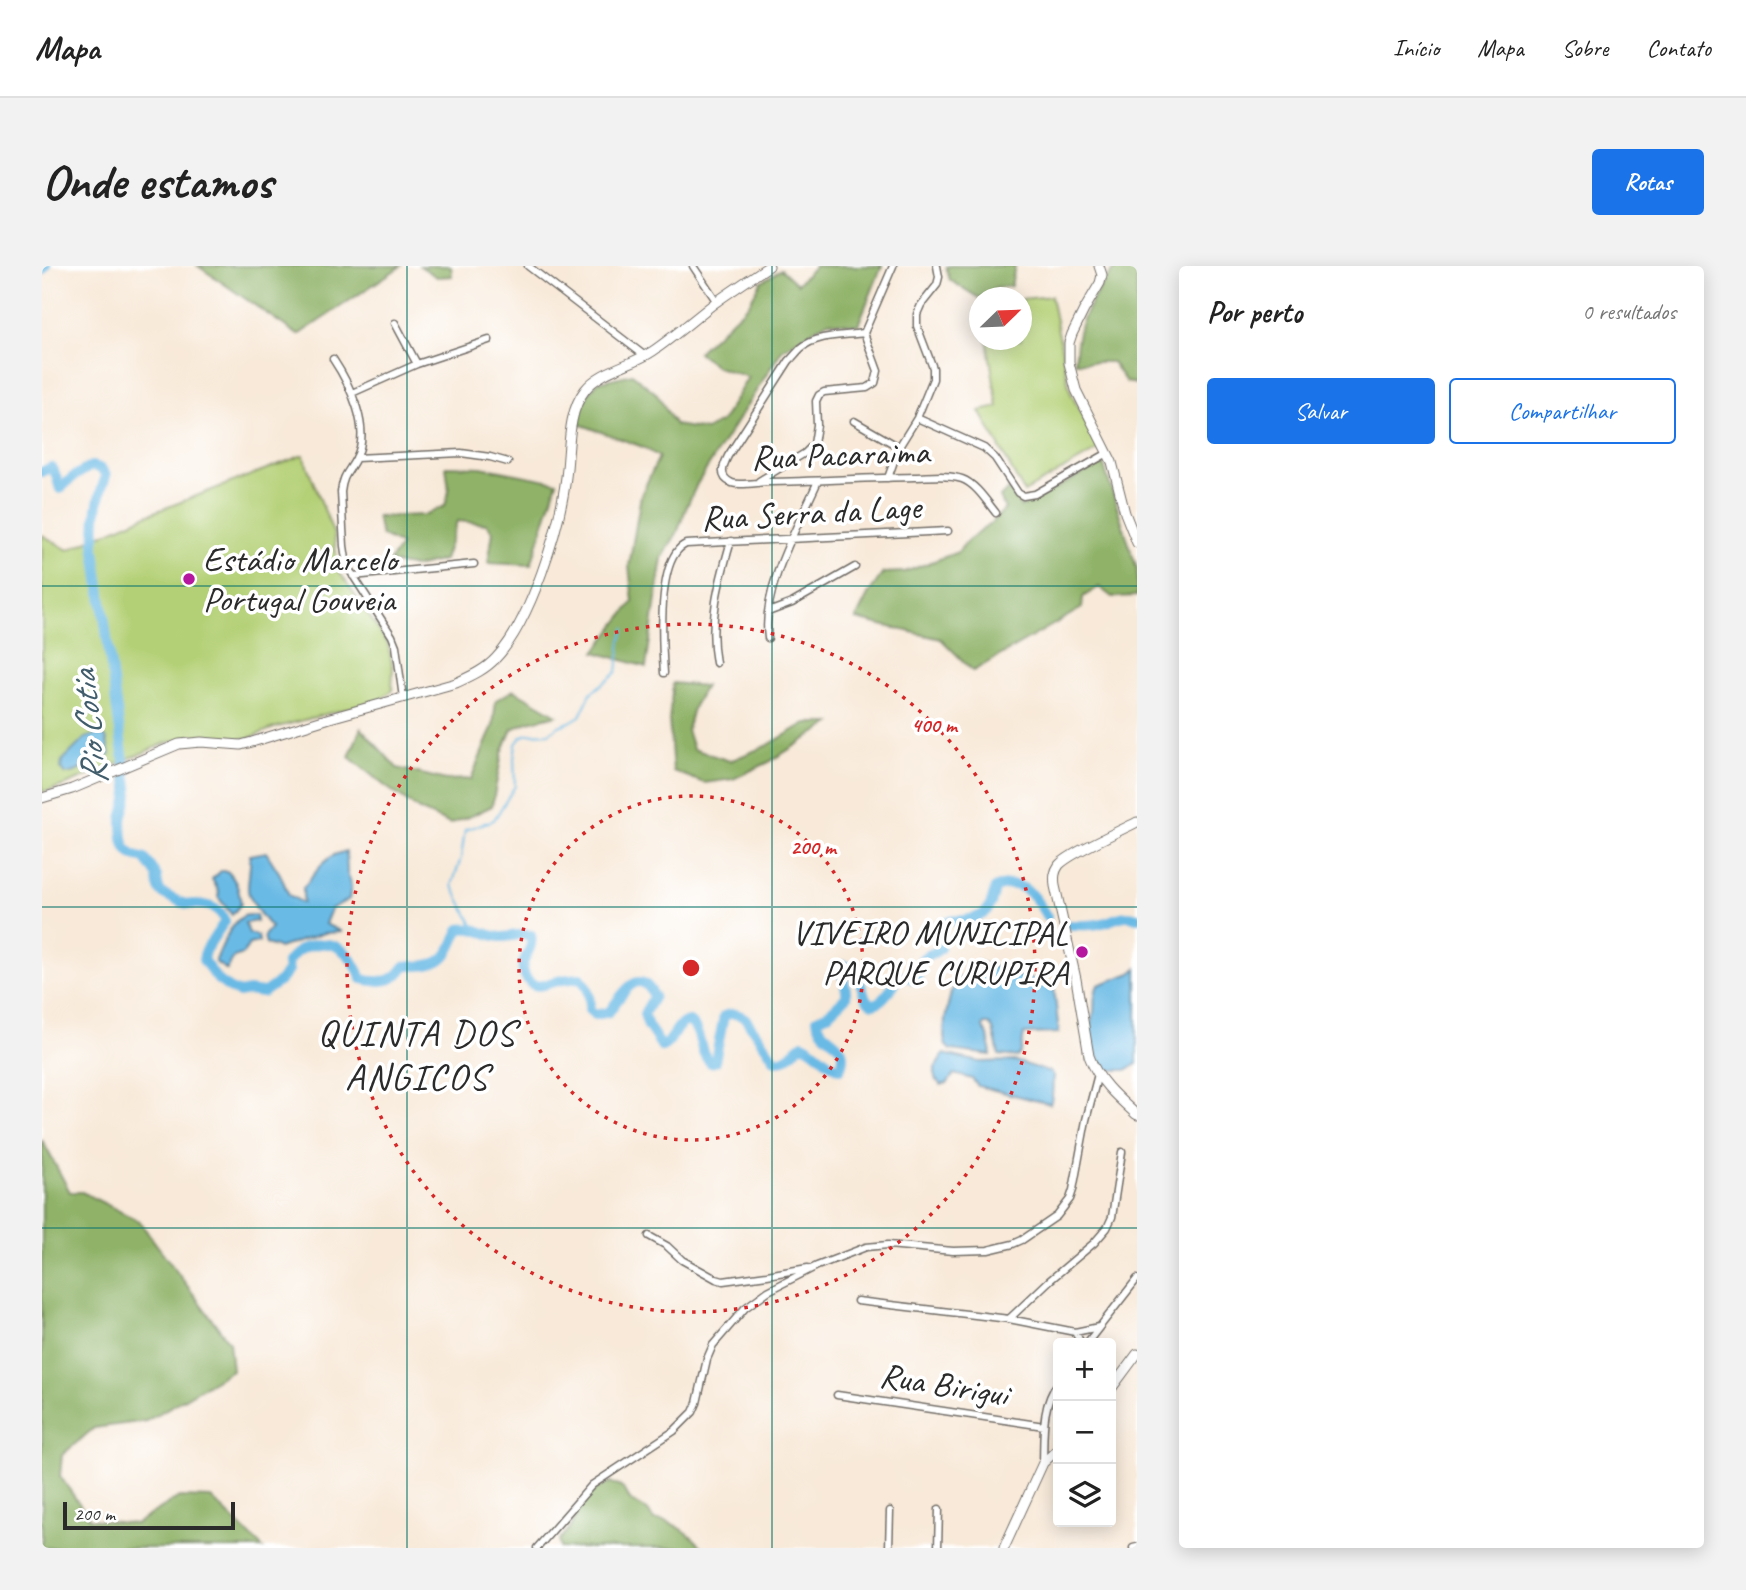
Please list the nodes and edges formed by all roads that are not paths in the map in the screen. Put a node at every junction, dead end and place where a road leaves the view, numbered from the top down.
1 (528, 266) edge
2 (693, 266) edge
3 (769, 266) edge
4 (893, 266) edge
5 (937, 266) edge
6 (1099, 266) edge
7 (717, 302) junction
8 (395, 323) dead end
9 (864, 333) junction
10 (489, 340) dead end
11 (645, 356) junction
12 (333, 359) dead end
13 (417, 365) junction
14 (352, 393) junction
15 (917, 418) junction
16 (854, 421) dead end
17 (899, 447) junction
18 (1108, 453) junction
19 (356, 458) junction
20 (508, 462) dead end
21 (787, 464) junction
22 (888, 478) junction
23 (794, 481) junction
24 (818, 481) junction
25 (758, 482) junction
26 (996, 513) dead end
27 (948, 531) dead end
28 (791, 539) junction
29 (732, 541) junction
30 (1137, 543) edge
31 (474, 564) dead end
32 (855, 567) dead end
33 (353, 576) junction
34 (768, 612) junction
35 (768, 638) dead end
36 (716, 663) dead end
37 (664, 673) dead end
38 (403, 698) junction
39 (42, 798) edge
40 (1137, 822) edge
41 (1098, 1074) junction
42 (1137, 1115) edge
43 (1122, 1152) dead end
44 (649, 1236) dead end
45 (817, 1266) junction
46 (1137, 1279) edge
47 (857, 1301) dead end
48 (1009, 1319) junction
49 (1099, 1327) junction
50 (1075, 1332) junction
51 (1078, 1338) edge
52 (1091, 1338) edge
53 (1137, 1354) edge
54 (1116, 1383) edge
55 (1053, 1392) edge
56 (837, 1395) dead end
57 (1044, 1426) junction
58 (1053, 1453) edge
59 (1043, 1462) junction
60 (939, 1510) dead end
61 (890, 1511) dead end
62 (537, 1548) edge
63 (890, 1548) edge
64 (938, 1548) edge
65 (1004, 1548) edge

1 - 11 street
2 - 7 street
3 - 7 main road
4 - 9 street
5 - 15 street
6 - 18 main road
7 - 11 main road
8 - 13 street
9 - 21 street
9 - 25 street, Rua Pacaraima
10 - 13 street
11 - 38 main road
12 - 14 street
13 - 14 street
14 - 19 street
15 - 17 street
15 - 18 street
16 - 17 street
17 - 22 street
18 - 30 main road
19 - 20 street
19 - 33 street
21 - 23 street
21 - 25 street
22 - 24 street, Rua Pacaraima
22 - 26 street, Rua Pacaraima
23 - 24 street, Rua Pacaraima
23 - 25 street, Rua Pacaraima
24 - 28 street
27 - 28 street, Rua Serra da Lage
28 - 29 street, Rua Serra da Lage
28 - 34 street
29 - 36 street
29 - 37 street, Rua Serra da Lage
31 - 33 street
32 - 34 street
33 - 38 street
34 - 35 street
38 - 39 main road
40 - 41 main road
41 - 42 main road
41 - 45 street
43 - 48 street
44 - 45 street
45 - 62 street
46 - 49 street
47 - 48 street
48 - 50 street
49 - 50 street
49 - 52 street
50 - 51 street
53 - 54 main road
55 - 57 street
56 - 57 street, Rua Birigui
57 - 59 street
58 - 59 main road
59 - 65 main road
60 - 64 street
61 - 63 street

